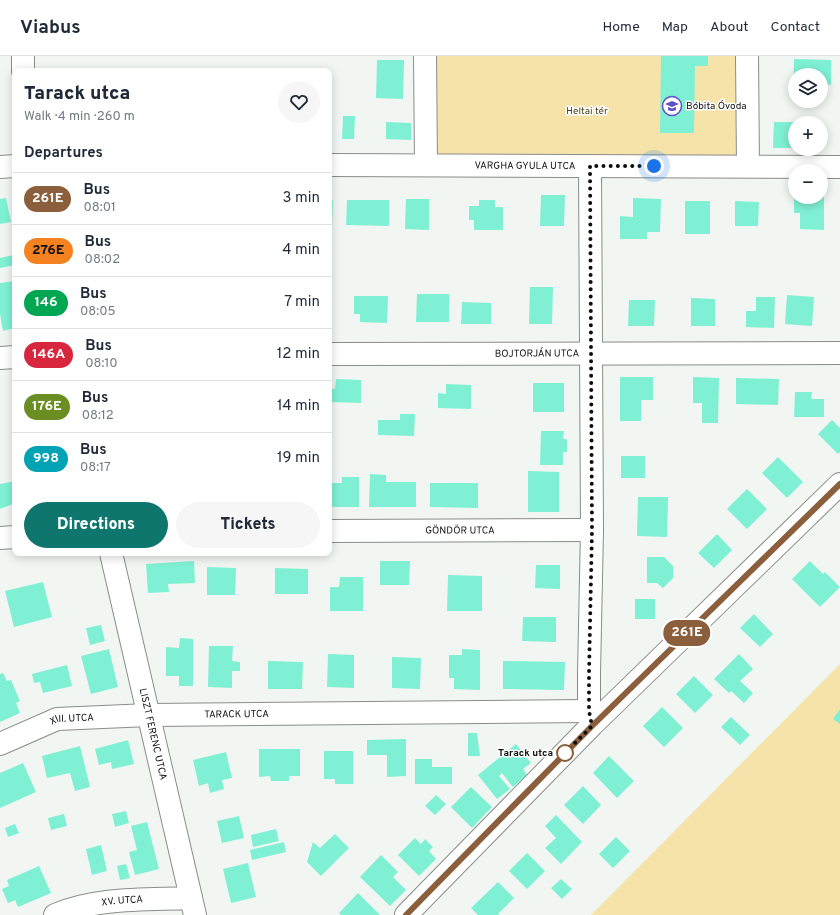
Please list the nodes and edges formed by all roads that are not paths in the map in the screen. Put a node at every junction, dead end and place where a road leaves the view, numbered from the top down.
1 (24, 56) edge
2 (425, 56) edge
3 (747, 56) edge
4 (23, 68) edge
5 (332, 165) edge
6 (426, 165) junction
7 (12, 166) edge
8 (590, 166) junction
9 (748, 166) junction
10 (0, 167) edge
11 (840, 167) edge
12 (840, 353) edge
13 (332, 354) edge
14 (592, 354) junction
15 (12, 357) edge
16 (0, 358) edge
17 (840, 484) edge
18 (592, 530) junction
19 (332, 531) edge
20 (12, 537) edge
21 (0, 538) edge
22 (112, 556) edge
23 (149, 715) junction
24 (591, 718) junction
25 (0, 744) edge
26 (193, 907) edge
27 (56, 915) edge
28 (406, 915) edge

1 - 4 street
2 - 6 street
3 - 9 street
5 - 6 street, VARGHA GYULA UTCA
6 - 8 street, VARGHA GYULA UTCA
7 - 10 street
8 - 9 street, VARGHA GYULA UTCA
8 - 14 street
9 - 11 street, VARGHA GYULA UTCA
12 - 14 street, BOJTORJÁN UTCA
13 - 14 street, BOJTORJÁN UTCA
14 - 18 street
15 - 16 street
17 - 24 street
18 - 19 street, GÖNDÖR UTCA
18 - 24 street
20 - 21 street
22 - 23 street, LISZT FERENC UTCA
23 - 24 street, TARACK UTCA
23 - 25 street, XIII. UTCA
23 - 26 street, LISZT FERENC UTCA
24 - 28 street
26 - 27 street, XV. UTCA

